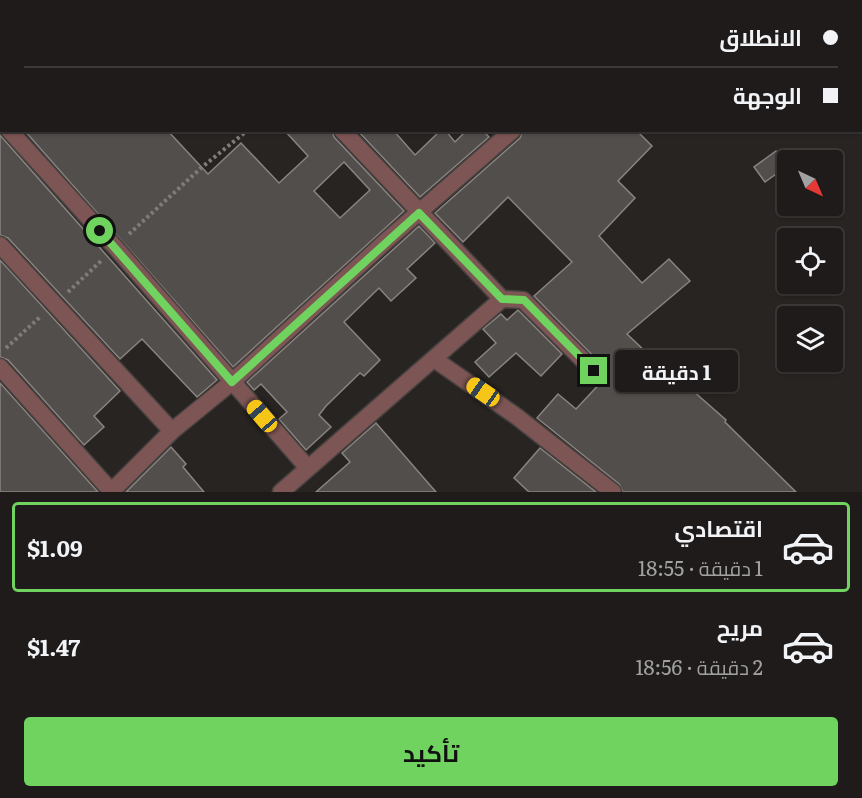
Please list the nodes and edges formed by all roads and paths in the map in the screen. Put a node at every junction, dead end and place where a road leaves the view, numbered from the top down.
1 (11, 132) edge
2 (344, 132) edge
3 (511, 132) edge
4 (419, 213) junction
5 (0, 244) edge
6 (502, 299) junction
7 (434, 359) junction
8 (0, 367) edge
9 (594, 371) dead end
10 (232, 382) junction
11 (172, 431) junction
12 (307, 467) junction
13 (111, 492) edge
14 (281, 492) edge
15 (613, 492) edge

1 - 10 street
2 - 4 street
3 - 4 street
4 - 6 street
4 - 10 street
5 - 11 street
6 - 7 street
6 - 9 street
7 - 12 street
7 - 15 street
8 - 13 street
10 - 11 street
10 - 12 street
11 - 13 street
12 - 14 street

